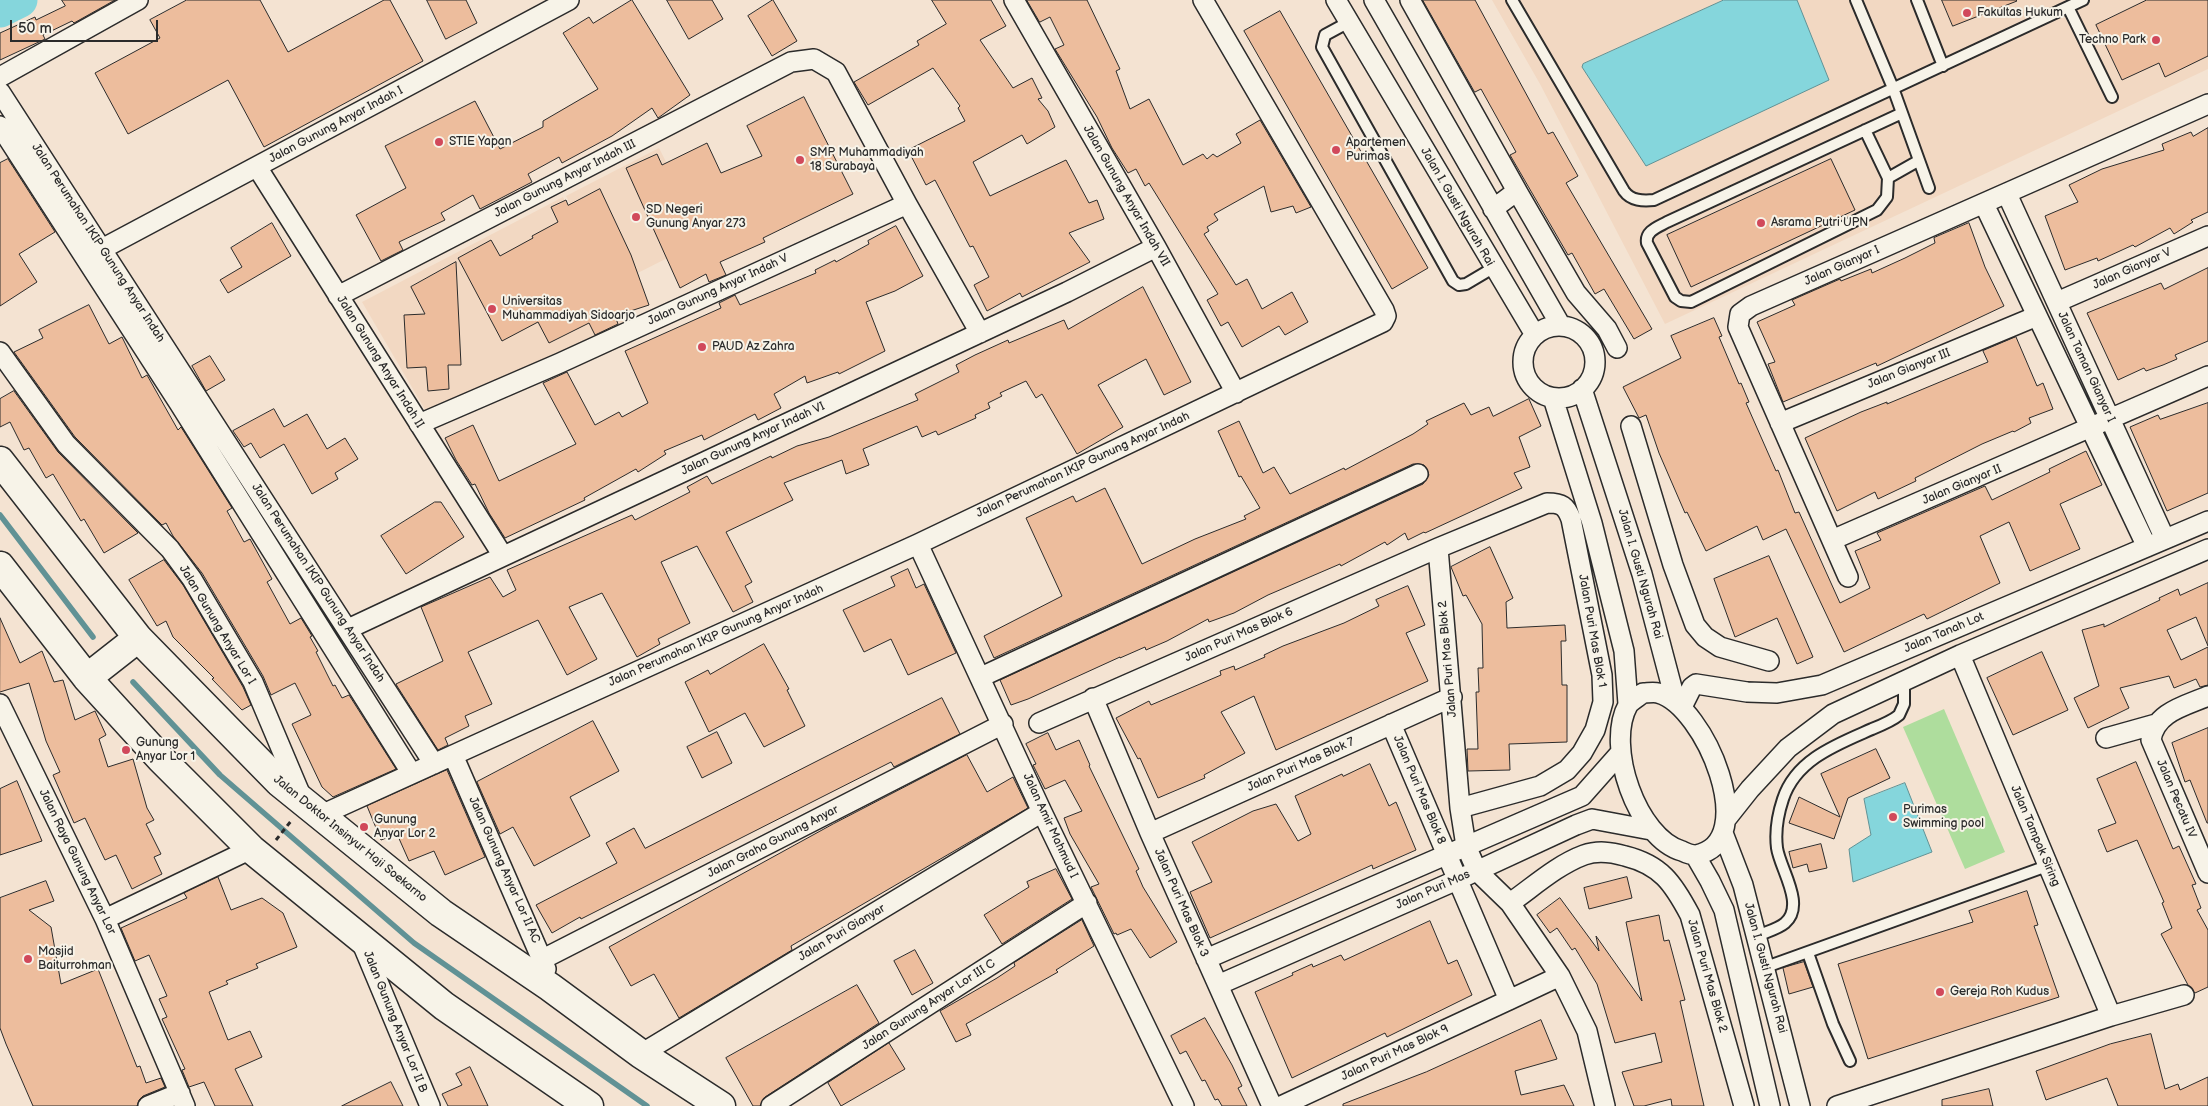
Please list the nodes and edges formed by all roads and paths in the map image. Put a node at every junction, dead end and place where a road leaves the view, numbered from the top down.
1 (569, 0) edge
2 (1014, 0) edge
3 (1203, 0) edge
4 (1336, 0) edge
5 (1374, 0) edge
6 (1410, 0) edge
7 (1512, 0) edge
8 (1856, 0) edge
9 (1917, 0) edge
10 (2083, 0) edge
11 (131, 2) edge
12 (2068, 7) junction
13 (1349, 22) junction
14 (1943, 66) junction
15 (1450, 73) junction
16 (0, 77) edge
17 (1424, 88) junction
18 (1892, 88) junction
19 (0, 92) edge
20 (2112, 98) dead end
21 (2208, 104) edge
22 (1900, 114) junction
23 (0, 126) edge
24 (1865, 130) junction
25 (1918, 160) junction
26 (257, 167) junction
27 (1888, 178) junction
28 (1929, 188) dead end
29 (2007, 194) junction
30 (1506, 200) junction
31 (907, 204) junction
32 (1984, 204) junction
33 (2208, 236) edge
34 (1156, 247) junction
35 (102, 249) junction
36 (1493, 268) junction
37 (338, 296) junction
38 (2057, 302) junction
39 (2038, 316) junction
40 (1561, 326) junction
41 (980, 333) junction
42 (1534, 335) junction
43 (1617, 348) dead end
44 (0, 352) edge
45 (2208, 376) edge
46 (1582, 389) junction
47 (1236, 393) junction
48 (1553, 398) junction
49 (2110, 420) junction
50 (1780, 423) junction
51 (419, 424) junction
52 (1632, 426) dead end
53 (2091, 429) junction
54 (0, 460) edge
55 (1418, 474) dead end
56 (2208, 520) edge
57 (1832, 540) junction
58 (2165, 540) junction
59 (918, 544) junction
60 (2147, 547) junction
61 (1438, 548) junction
62 (2208, 549) edge
63 (503, 556) junction
64 (1673, 565) junction
65 (0, 566) edge
66 (1642, 574) junction
67 (1848, 577) dead end
68 (348, 629) junction
69 (138, 638) junction
70 (1960, 655) junction
71 (1768, 662) dead end
72 (981, 676) junction
73 (87, 678) junction
74 (1904, 681) junction
75 (2208, 696) edge
76 (1452, 697) junction
77 (1092, 698) junction
78 (0, 704) edge
79 (1628, 704) junction
80 (1679, 705) junction
81 (1040, 723) dead end
82 (1003, 724) junction
83 (1392, 724) junction
84 (2156, 724) junction
85 (2106, 738) dead end
86 (1621, 752) junction
87 (453, 755) junction
88 (434, 764) junction
89 (412, 774) junction
90 (1582, 796) junction
91 (1460, 808) junction
92 (312, 810) junction
93 (1042, 812) junction
94 (1533, 817) junction
95 (1592, 819) junction
96 (288, 825) dead end
97 (1725, 826) junction
98 (1651, 830) junction
99 (1150, 833) junction
100 (2200, 836) edge
101 (278, 837) dead end
102 (1544, 840) junction
103 (1466, 846) junction
104 (251, 849) junction
105 (1446, 855) junction
106 (1695, 855) junction
107 (2047, 866) junction
108 (1477, 871) junction
109 (2208, 873) edge
110 (1457, 880) junction
111 (1087, 903) junction
112 (1510, 903) junction
113 (105, 920) junction
114 (1757, 936) junction
115 (360, 937) junction
116 (1808, 953) junction
117 (543, 959) junction
118 (1206, 959) junction
119 (1766, 967) junction
120 (1560, 976) junction
121 (1218, 985) junction
122 (550, 987) junction
123 (2184, 995) dead end
124 (1509, 1000) junction
125 (2111, 1016) junction
126 (641, 1054) junction
127 (1850, 1061) dead end
128 (182, 1100) edge
129 (148, 1106) edge
130 (430, 1106) edge
131 (589, 1106) edge
132 (721, 1106) edge
133 (771, 1106) edge
134 (1184, 1106) edge
135 (1272, 1106) edge
136 (1281, 1106) edge
137 (1605, 1106) edge
138 (1744, 1106) edge
139 (1770, 1106) edge
140 (1800, 1106) edge
141 (1837, 1106) edge

1 - 26 street, Jalan Gunung Anyar Indah I
2 - 34 street, Jalan Gunung Anyar Indah VII
3 - 47 street, Jalan Perumahan IKIP Gunung Anyar Indah
4 - 13 street, Jalan I. Gusti Ngurah Rai
5 - 17 street
6 - 15 street
7 - 18 lane
8 - 18 lane
9 - 14 lane
10 - 12 lane
11 - 16 street
12 - 14 lane
12 - 20 lane
13 - 36 street, Jalan I. Gusti Ngurah Rai
13 - 36 lane
14 - 18 lane
15 - 17 street
15 - 30 street
17 - 30 street
18 - 22 lane
19 - 35 street, Jalan Perumahan IKIP Gunung Anyar Indah
21 - 29 street, Jalan Gianyar I
22 - 24 lane
22 - 25 lane
23 - 89 street
24 - 27 lane
24 - 27 lane
25 - 27 lane
25 - 28 lane
26 - 35 street, Jalan Gunung Anyar Indah I
26 - 37 street, Jalan Gunung Anyar Indah II
29 - 32 street, Jalan Gianyar I
29 - 38 street, Jalan Taman Gianyar I
30 - 40 street
30 - 43 street
31 - 37 street, Jalan Gunung Anyar Indah III
31 - 41 street
31 - 51 street, Jalan Gunung Anyar Indah V
32 - 39 street, Jalan Taman Gianyar I
32 - 50 street, Jalan Gianyar I
33 - 38 street, Jalan Gianyar V
34 - 41 street, Jalan Gunung Anyar Indah VI
34 - 47 street, Jalan Gunung Anyar Indah VII
35 - 68 street, Jalan Perumahan IKIP Gunung Anyar Indah
36 - 42 street, Jalan I. Gusti Ngurah Rai
37 - 51 street, Jalan Gunung Anyar Indah II
38 - 49 street, Jalan Taman Gianyar I
39 - 50 street, Jalan Gianyar III
39 - 53 street, Jalan Taman Gianyar I
40 - 42 street
40 - 46 street
41 - 63 street, Jalan Gunung Anyar Indah VI
42 - 48 street
44 - 92 street, Jalan Gunung Anyar Lor I
45 - 49 street, Jalan Gianyar II
46 - 48 street
46 - 66 street, Jalan I. Gusti Ngurah Rai
47 - 59 street, Jalan Perumahan IKIP Gunung Anyar Indah
48 - 79 street
49 - 53 street, Jalan Gianyar II
49 - 58 street, Jalan Taman Gianyar I
50 - 57 street, Jalan Gianyar I
51 - 63 street, Jalan Gunung Anyar Indah II
52 - 64 street
53 - 57 street, Jalan Gianyar II
53 - 60 street, Jalan Taman Gianyar I
54 - 69 main road, Jalan Doktor Insinyur Haji Soekarno
55 - 72 street
56 - 58 street, Jalan Tanah Lot
57 - 67 street, Jalan Gianyar I
58 - 60 street, Jalan Tanah Lot
59 - 72 street, Jalan Amir Mahmud I
59 - 87 street, Jalan Perumahan IKIP Gunung Anyar Indah
60 - 80 street, Jalan Tanah Lot
61 - 76 street, Jalan Puri Mas Blok 2
61 - 77 street, Jalan Puri Mas Blok 6
61 - 91 street, Jalan Puri Mas Blok 1
62 - 70 street
63 - 68 street, Jalan Gunung Anyar Indah VI
64 - 66 street
64 - 71 street
65 - 73 main road
66 - 80 street, Jalan I. Gusti Ngurah Rai
68 - 88 street, Jalan Perumahan IKIP Gunung Anyar Indah
69 - 73 main road
69 - 92 main road, Jalan Doktor Insinyur Haji Soekarno
70 - 74 street
70 - 107 street, Jalan Tampak Siring
72 - 82 street, Jalan Amir Mahmud I
73 - 104 main road
74 - 97 street
74 - 114 lane
75 - 84 street
76 - 83 street, Jalan Puri Mas Blok 7
76 - 91 street, Jalan Puri Mas Blok 2
77 - 81 street, Jalan Puri Mas Blok 6
77 - 99 street, Jalan Puri Mas Blok 3
78 - 113 street, Jalan Raya Gunung Anyar Lor
79 - 80 street
79 - 86 street
80 - 97 street, Jalan I. Gusti Ngurah Rai
82 - 93 street, Jalan Amir Mahmud I
82 - 117 street, Jalan Graha Gunung Anyar
83 - 99 street, Jalan Puri Mas Blok 7
83 - 105 street, Jalan Puri Mas Blok 8
84 - 85 street
84 - 100 street, Jalan Pecatu IV
86 - 90 street
86 - 98 street
87 - 88 street, Jalan Perumahan IKIP Gunung Anyar Indah
87 - 117 street, Jalan Gunung Anyar Lor II AC
88 - 89 street
89 - 92 street
90 - 94 street
90 - 95 street
91 - 103 street, Jalan Puri Mas Blok 2
92 - 122 main road, Jalan Doktor Insinyur Haji Soekarno
93 - 111 street, Jalan Amir Mahmud I
93 - 126 street, Jalan Puri Gianyar
94 - 102 street
94 - 103 street
95 - 98 street
95 - 102 street, Jalan Puri Mas
96 - 101 path
97 - 106 street
97 - 114 street, Jalan I. Gusti Ngurah Rai
98 - 106 street
99 - 118 street, Jalan Puri Mas Blok 3
100 - 109 street, Jalan Pecatu IV
102 - 108 street, Jalan Puri Mas
103 - 105 street
103 - 108 street, Jalan Puri Mas Blok 2
104 - 113 street
104 - 115 main road
105 - 110 street
105 - 118 street
106 - 139 street, Jalan I. Gusti Ngurah Rai
107 - 116 lane
107 - 125 street, Jalan Tampak Siring
108 - 110 street, Jalan Puri Mas
108 - 112 street, Jalan Puri Mas Blok 2
110 - 121 street, Jalan Puri Mas
110 - 124 street
111 - 133 street, Jalan Gunung Anyar Lor III C
111 - 134 street, Jalan Amir Mahmud I
112 - 120 street, Jalan Puri Mas Blok 2
112 - 138 street, Jalan Puri Mas Blok 2
113 - 128 street, Jalan Raya Gunung Anyar Lor
114 - 119 street, Jalan I. Gusti Ngurah Rai
115 - 130 street, Jalan Gunung Anyar Lor II B
115 - 131 main road
116 - 119 lane
116 - 127 lane
117 - 122 street, Jalan Gunung Anyar Lor II AC
118 - 121 street, Jalan Puri Mas Blok 3
119 - 140 street, Jalan I. Gusti Ngurah Rai
120 - 124 street, Jalan Puri Mas Blok 9
120 - 137 street, Jalan Puri Mas Blok 2
121 - 135 street, Jalan Puri Mas Blok 3
122 - 126 main road, Jalan Doktor Insinyur Haji Soekarno
123 - 125 street
124 - 136 street, Jalan Puri Mas Blok 9
125 - 141 street
126 - 132 main road, Jalan Doktor Insinyur Haji Soekarno
128 - 129 street

